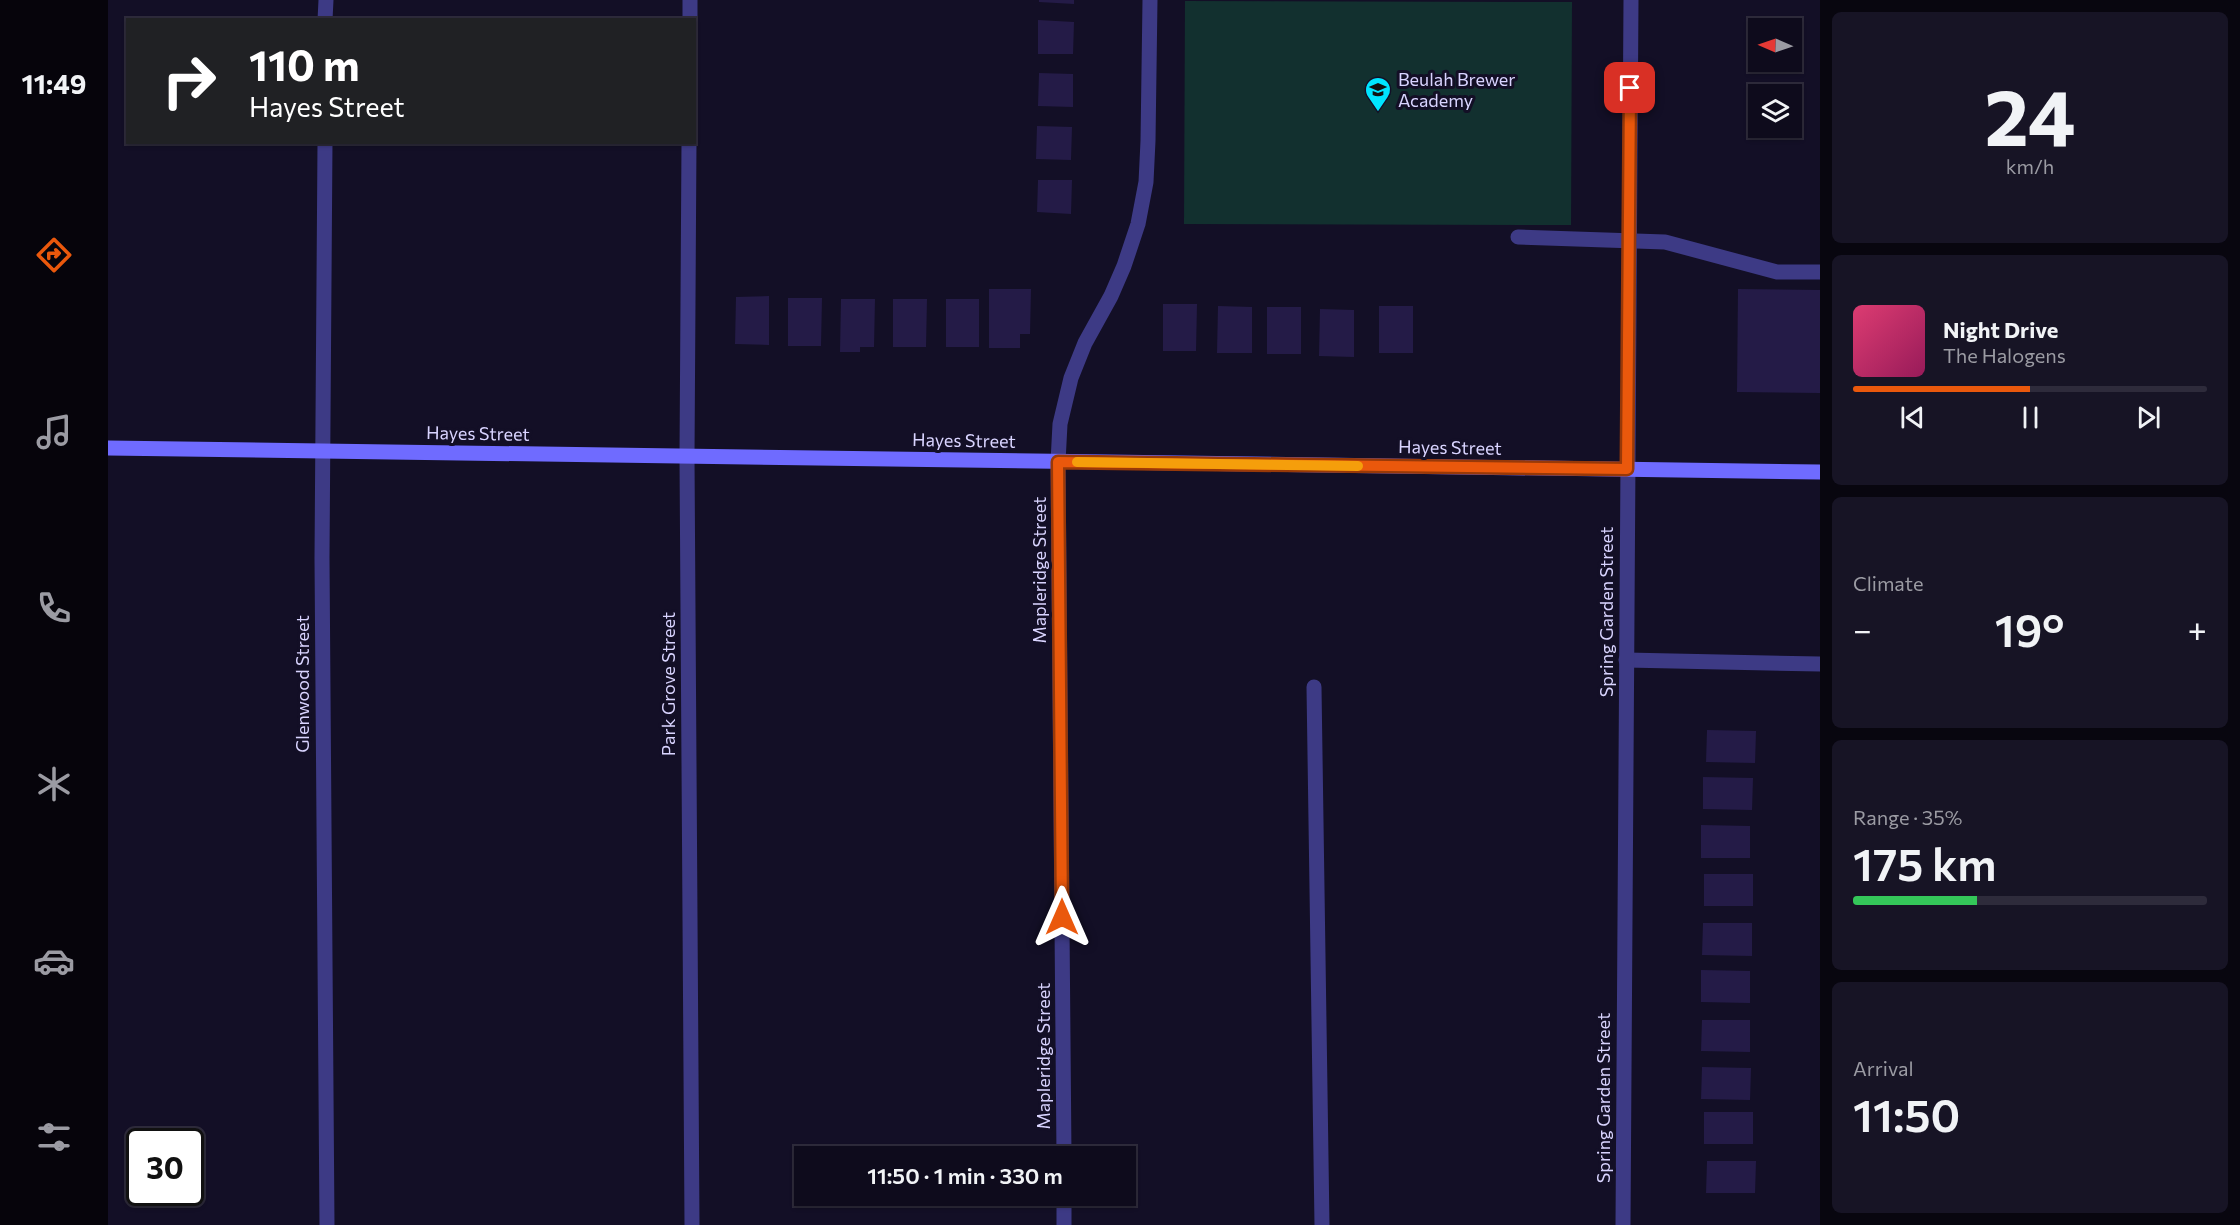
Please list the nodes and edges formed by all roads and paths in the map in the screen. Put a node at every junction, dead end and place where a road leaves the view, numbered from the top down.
1 (326, 0) edge
2 (690, 0) edge
3 (1150, 0) edge
4 (1631, 0) edge
5 (326, 18) edge
6 (690, 18) edge
7 (325, 144) edge
8 (689, 144) edge
9 (1518, 237) dead end
10 (1629, 241) junction
11 (1820, 272) edge
12 (108, 448) edge
13 (322, 452) junction
14 (687, 457) junction
15 (1058, 462) junction
16 (1627, 469) junction
17 (1820, 472) edge
18 (1626, 660) junction
19 (1820, 664) edge
20 (1314, 687) dead end
21 (1064, 1146) edge
22 (1064, 1206) edge
23 (327, 1225) edge
24 (692, 1225) edge
25 (1064, 1225) edge
26 (1322, 1225) edge
27 (1623, 1225) edge

1 - 5 street
2 - 6 street
3 - 15 street, Mapleridge Street
4 - 10 street, Spring Garden Street
7 - 13 street, Glenwood Street
8 - 14 street, Park Grove Street
9 - 10 street
10 - 11 street
10 - 16 street, Spring Garden Street
12 - 13 street, Hayes Street
13 - 14 street, Hayes Street
13 - 23 street, Glenwood Street
14 - 15 street, Hayes Street
14 - 24 street, Park Grove Street
15 - 16 street, Hayes Street
15 - 21 street, Mapleridge Street
16 - 17 street, Hayes Street
16 - 18 street, Spring Garden Street
18 - 19 street
18 - 27 street, Spring Garden Street
20 - 26 street
22 - 25 street

